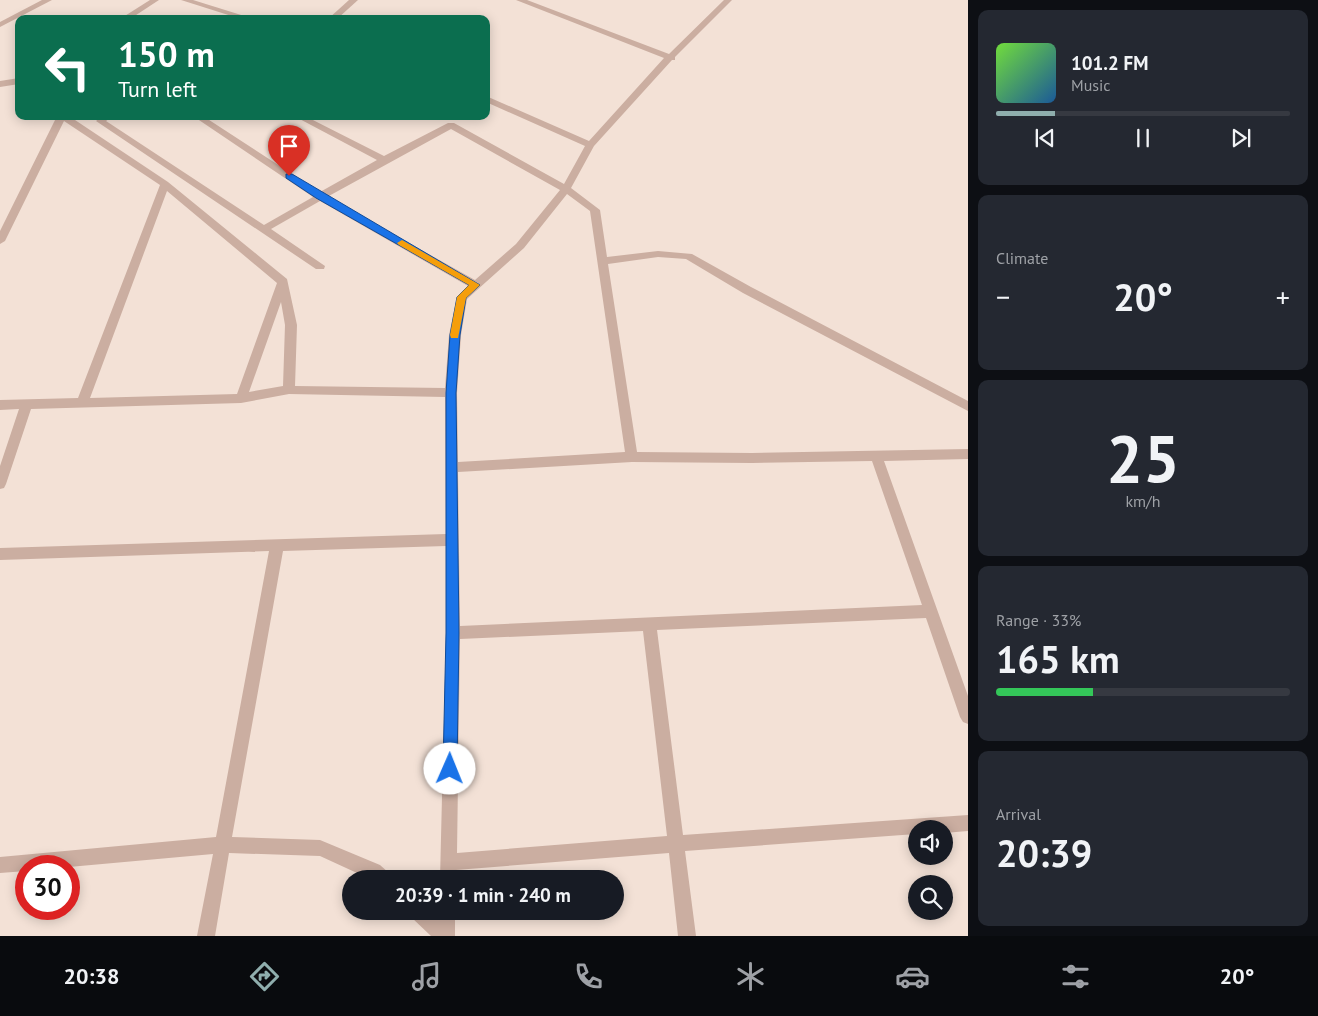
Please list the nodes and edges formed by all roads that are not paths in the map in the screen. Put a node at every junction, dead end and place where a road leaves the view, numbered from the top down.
1 (48, 0) edge
2 (155, 0) edge
3 (185, 0) edge
4 (354, 0) edge
5 (520, 0) edge
6 (728, 0) edge
7 (230, 13) junction
8 (19, 15) edge
9 (131, 15) edge
10 (227, 15) edge
11 (237, 15) edge
12 (337, 15) edge
13 (15, 17) edge
14 (0, 25) edge
15 (672, 58) junction
16 (15, 82) edge
17 (0, 84) edge
18 (490, 101) edge
19 (61, 120) edge
20 (68, 120) edge
21 (102, 120) edge
22 (203, 120) edge
23 (306, 120) edge
24 (590, 145) junction
25 (384, 160) junction
26 (165, 184) junction
27 (566, 189) junction
28 (319, 196) junction
29 (264, 229) junction
30 (0, 241) edge
31 (602, 261) junction
32 (320, 266) dead end
33 (282, 282) junction
34 (475, 285) junction
35 (289, 390) junction
36 (451, 393) junction
37 (241, 398) junction
38 (82, 403) junction
39 (27, 404) junction
40 (0, 405) edge
41 (968, 406) edge
42 (876, 454) junction
43 (968, 454) edge
44 (632, 457) junction
45 (452, 467) junction
46 (0, 484) edge
47 (452, 540) junction
48 (277, 546) junction
49 (0, 554) edge
50 (930, 610) junction
51 (649, 624) junction
52 (452, 633) junction
53 (968, 717) edge
54 (968, 823) edge
55 (676, 844) junction
56 (222, 845) junction
57 (0, 865) edge
58 (372, 870) edge
59 (448, 870) edge
60 (456, 870) edge
61 (428, 920) edge
62 (446, 920) edge
63 (206, 936) edge
64 (445, 936) edge
65 (687, 936) edge

1 - 8 street
2 - 9 street
3 - 7 street
4 - 12 street
5 - 15 street
6 - 15 street
7 - 10 street
7 - 11 street
13 - 14 street
15 - 24 street
16 - 17 street
18 - 24 street
19 - 30 street
20 - 26 street
21 - 29 street
22 - 28 street
23 - 25 street
24 - 27 street
25 - 27 street
25 - 28 street
26 - 33 street
26 - 38 street
27 - 31 street
27 - 34 street
28 - 29 street
28 - 34 street
29 - 32 street
31 - 41 street
31 - 44 street
33 - 35 street
33 - 37 street
34 - 36 street
35 - 36 street
35 - 37 street
36 - 45 street
37 - 38 street
38 - 39 street
39 - 40 street
39 - 46 street
42 - 43 street
42 - 44 street
42 - 50 street
44 - 45 street
45 - 47 street
47 - 48 street
47 - 52 street
48 - 49 street
48 - 56 street
50 - 51 street
50 - 53 street
51 - 52 street
51 - 55 street
52 - 59 street
54 - 55 street
55 - 60 street
55 - 65 street
56 - 57 street
56 - 58 street
56 - 63 street
61 - 64 street
62 - 64 street

